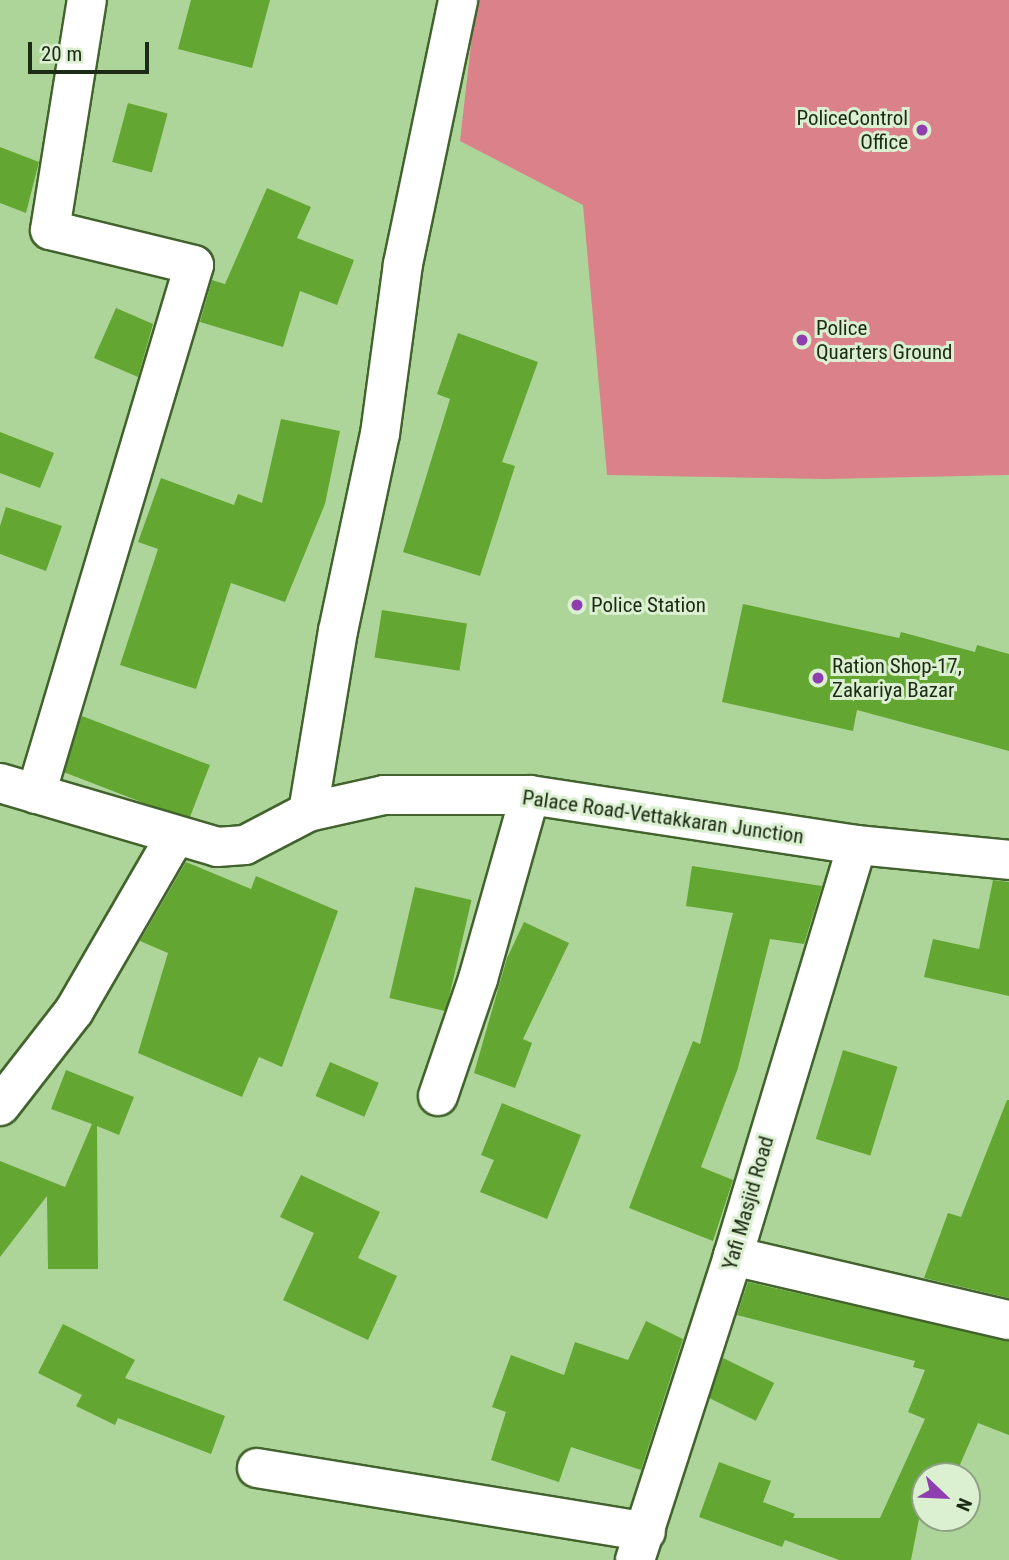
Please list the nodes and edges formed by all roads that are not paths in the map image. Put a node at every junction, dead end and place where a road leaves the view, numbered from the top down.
1 (87, 0) edge
2 (458, 0) edge
3 (18, 788) edge
4 (530, 794) junction
5 (308, 812) junction
6 (175, 837) junction
7 (857, 845) junction
8 (1009, 860) edge
9 (438, 1096) dead end
10 (0, 1106) edge
11 (733, 1256) junction
12 (1009, 1320) edge
13 (257, 1468) dead end
14 (640, 1546) edge

1 - 3 street
2 - 5 street
3 - 6 street, Palace Road-Vettakkaran Junction
4 - 5 street, Palace Road-Vettakkaran Junction
4 - 7 street, Palace Road-Vettakkaran Junction
4 - 9 street
5 - 6 street, Palace Road-Vettakkaran Junction
6 - 10 street
7 - 8 street, Palace Road-Vettakkaran Junction
7 - 11 street, Yafi Masjid Road
11 - 12 street
11 - 14 street, Yafi Masjid Road
13 - 14 street

